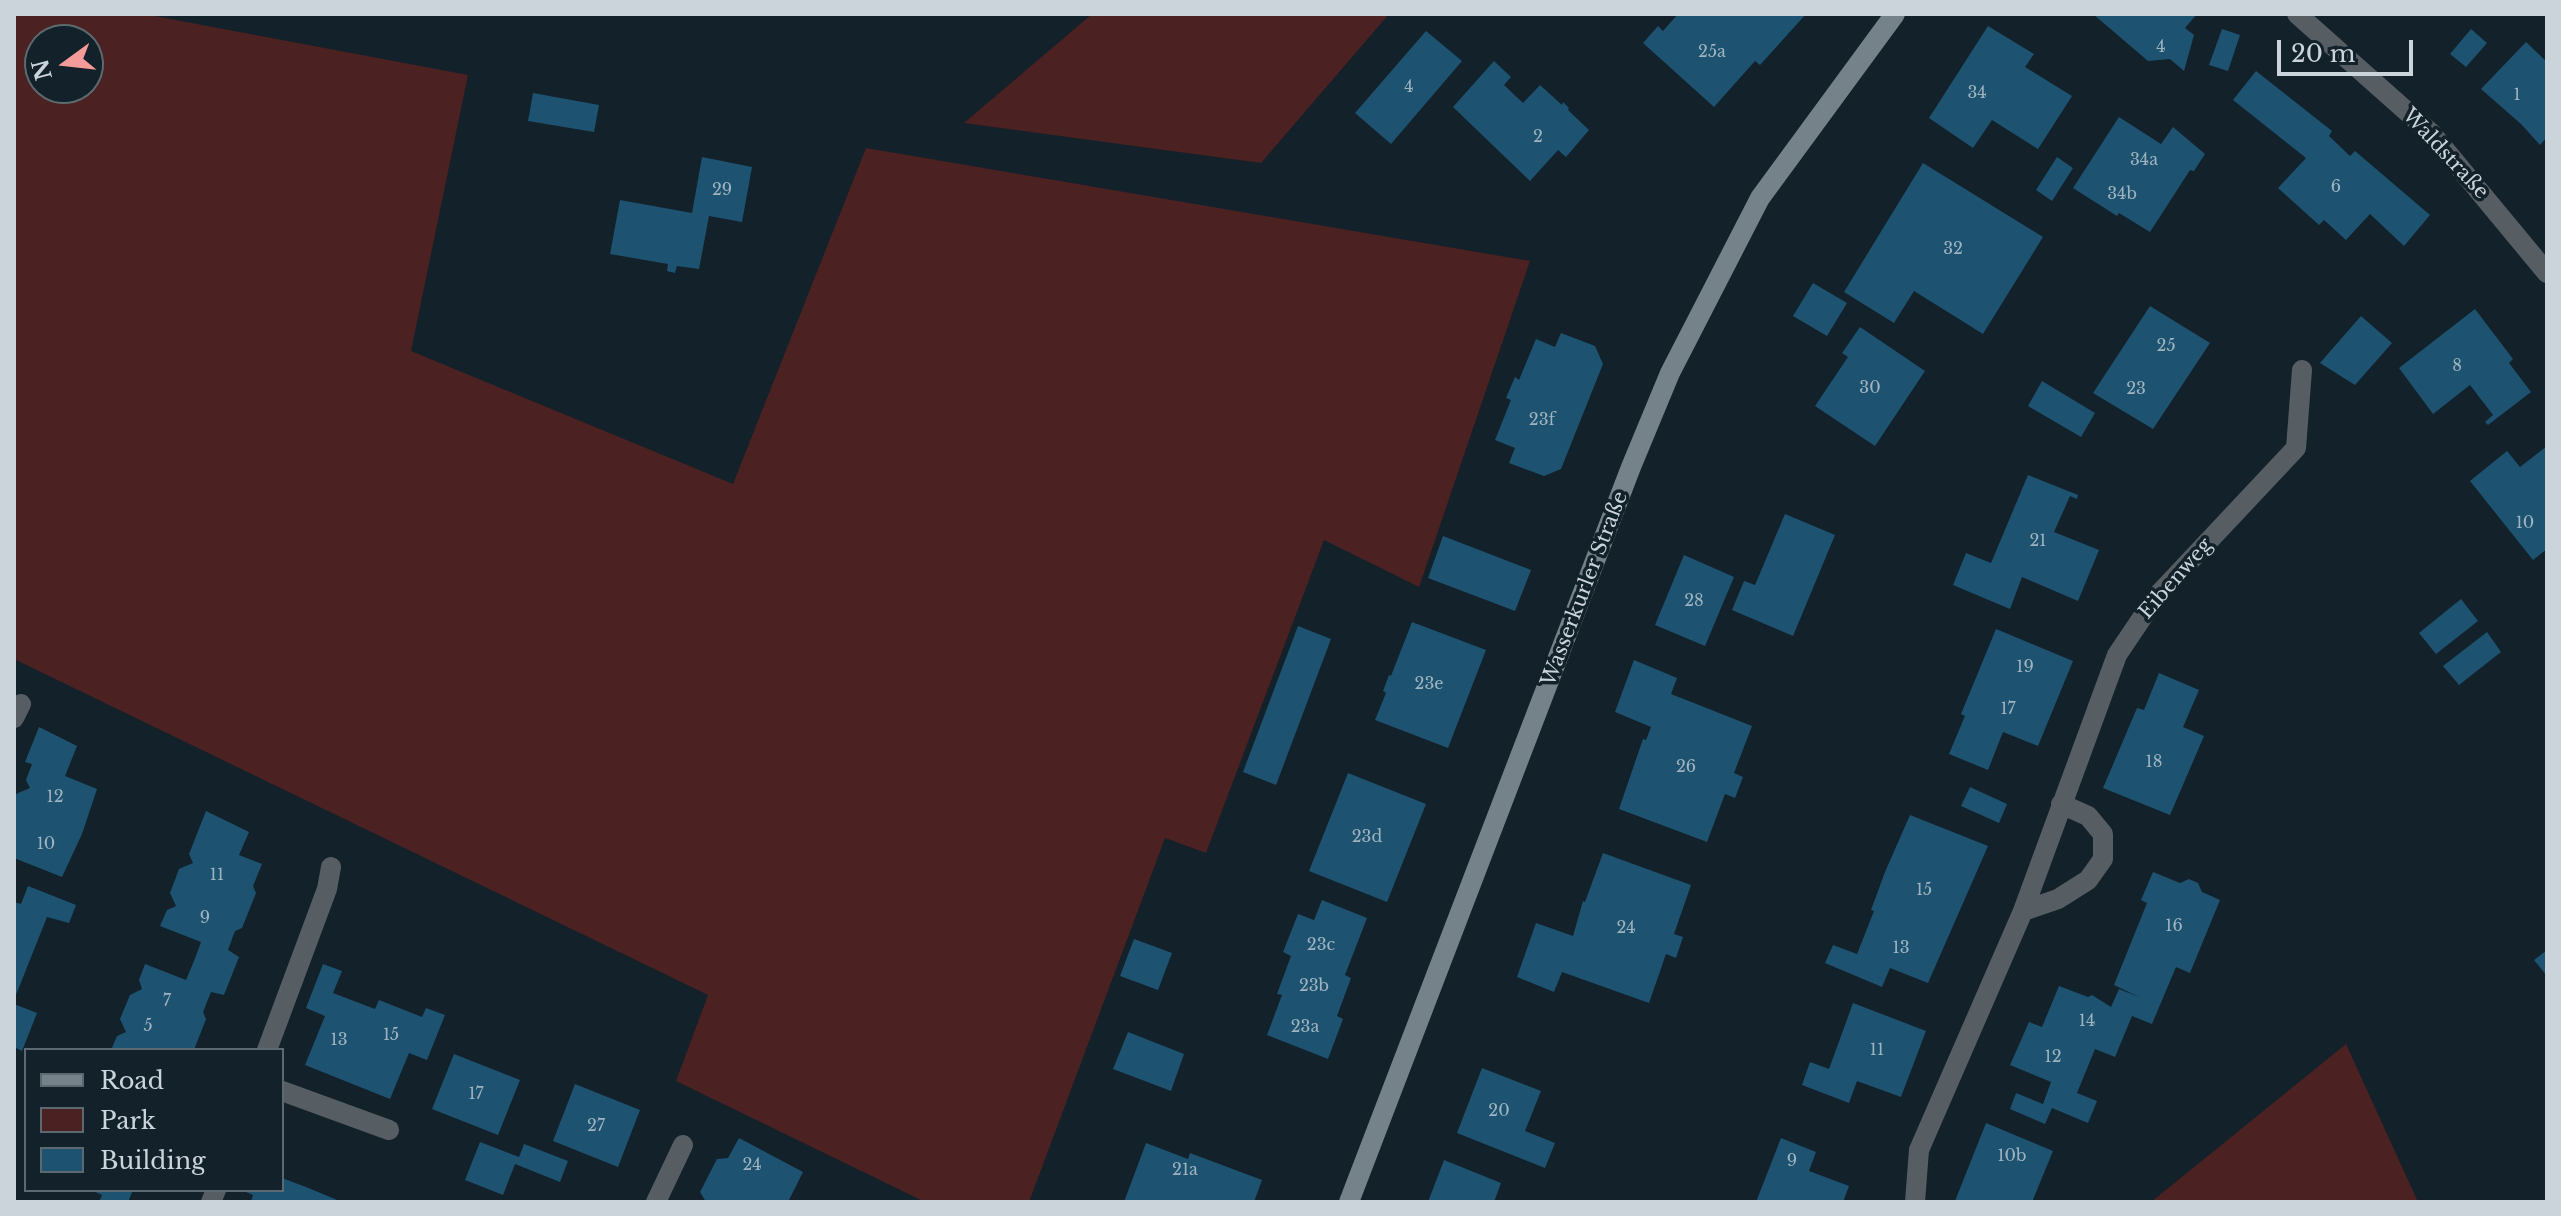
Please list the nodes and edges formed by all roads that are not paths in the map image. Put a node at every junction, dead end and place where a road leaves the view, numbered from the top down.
1 (1895, 14) edge
2 (2297, 14) edge
3 (2547, 273) edge
4 (2302, 370) dead end
5 (2061, 804) junction
6 (331, 867) dead end
7 (2023, 911) junction
8 (268, 1048) edge
9 (284, 1092) edge
10 (389, 1130) dead end
11 (683, 1145) dead end
12 (656, 1202) edge
13 (1349, 1202) edge
14 (1915, 1202) edge

1 - 13 main road, Wasserkurler Straße
2 - 3 street, Waldstraße
4 - 5 street, Eibenweg
5 - 7 street, Eibenweg
5 - 7 street
6 - 8 street
7 - 14 street, Eibenweg
9 - 10 street
11 - 12 street

